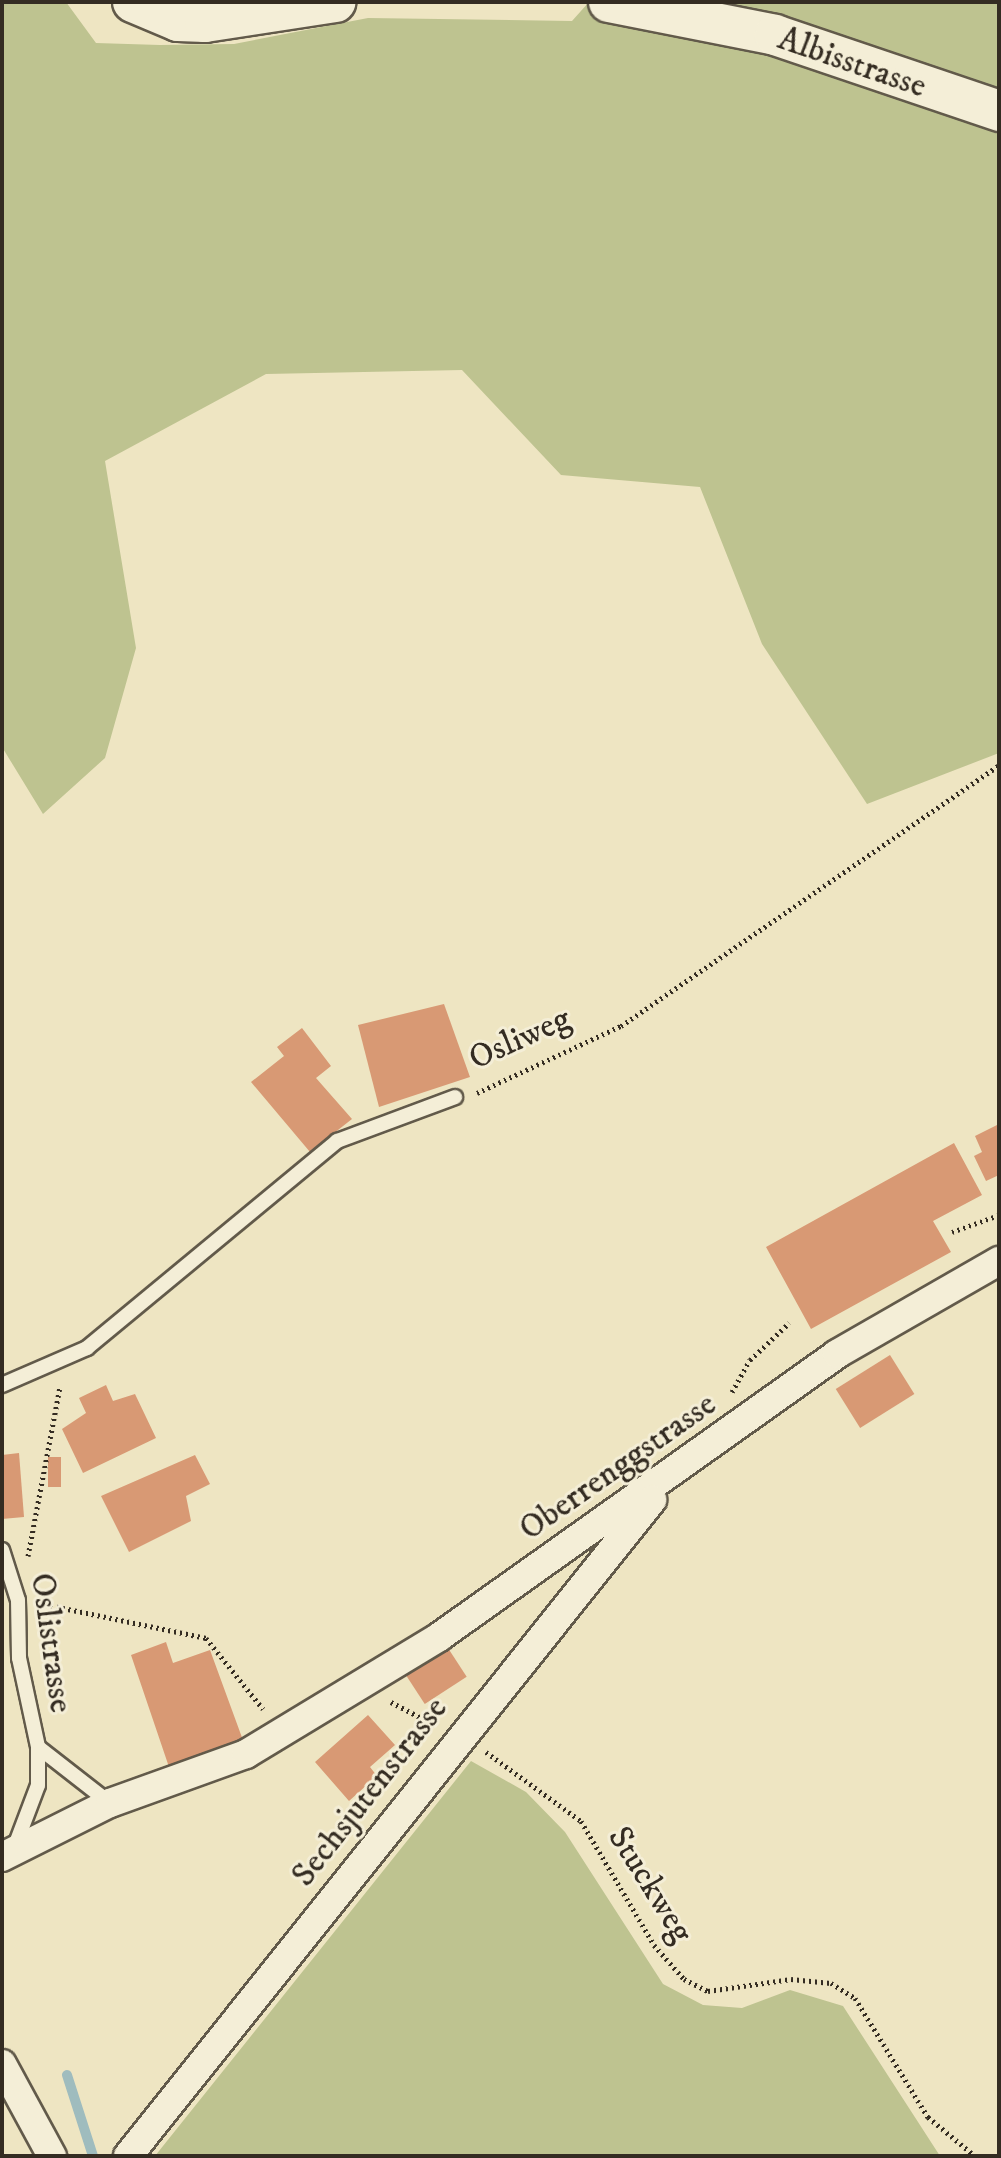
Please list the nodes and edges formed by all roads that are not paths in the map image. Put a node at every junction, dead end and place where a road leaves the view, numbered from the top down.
1 (133, 2) edge
2 (335, 2) edge
3 (609, 2) edge
4 (999, 111) edge
5 (455, 1097) road end
6 (999, 1261) edge
7 (2, 1385) edge
8 (673, 1474) junction
9 (2, 1550) edge
10 (38, 1747) junction
11 (110, 1803) junction
12 (8, 1853) edge
13 (2, 2064) edge
14 (52, 2156) edge
15 (128, 2156) edge

1 - 2 main road
3 - 4 main road, Albisstrasse
5 - 7 lane, Osliweg
6 - 8 street, Oberrenggstrasse
8 - 11 street, Oberrenggstrasse
8 - 15 street, Sechsjutenstrasse
9 - 10 lane, Oslistrasse
10 - 11 lane, Oslistrasse
10 - 12 lane, Oslistrasse
11 - 12 street, Oberrenggstrasse
13 - 14 street

